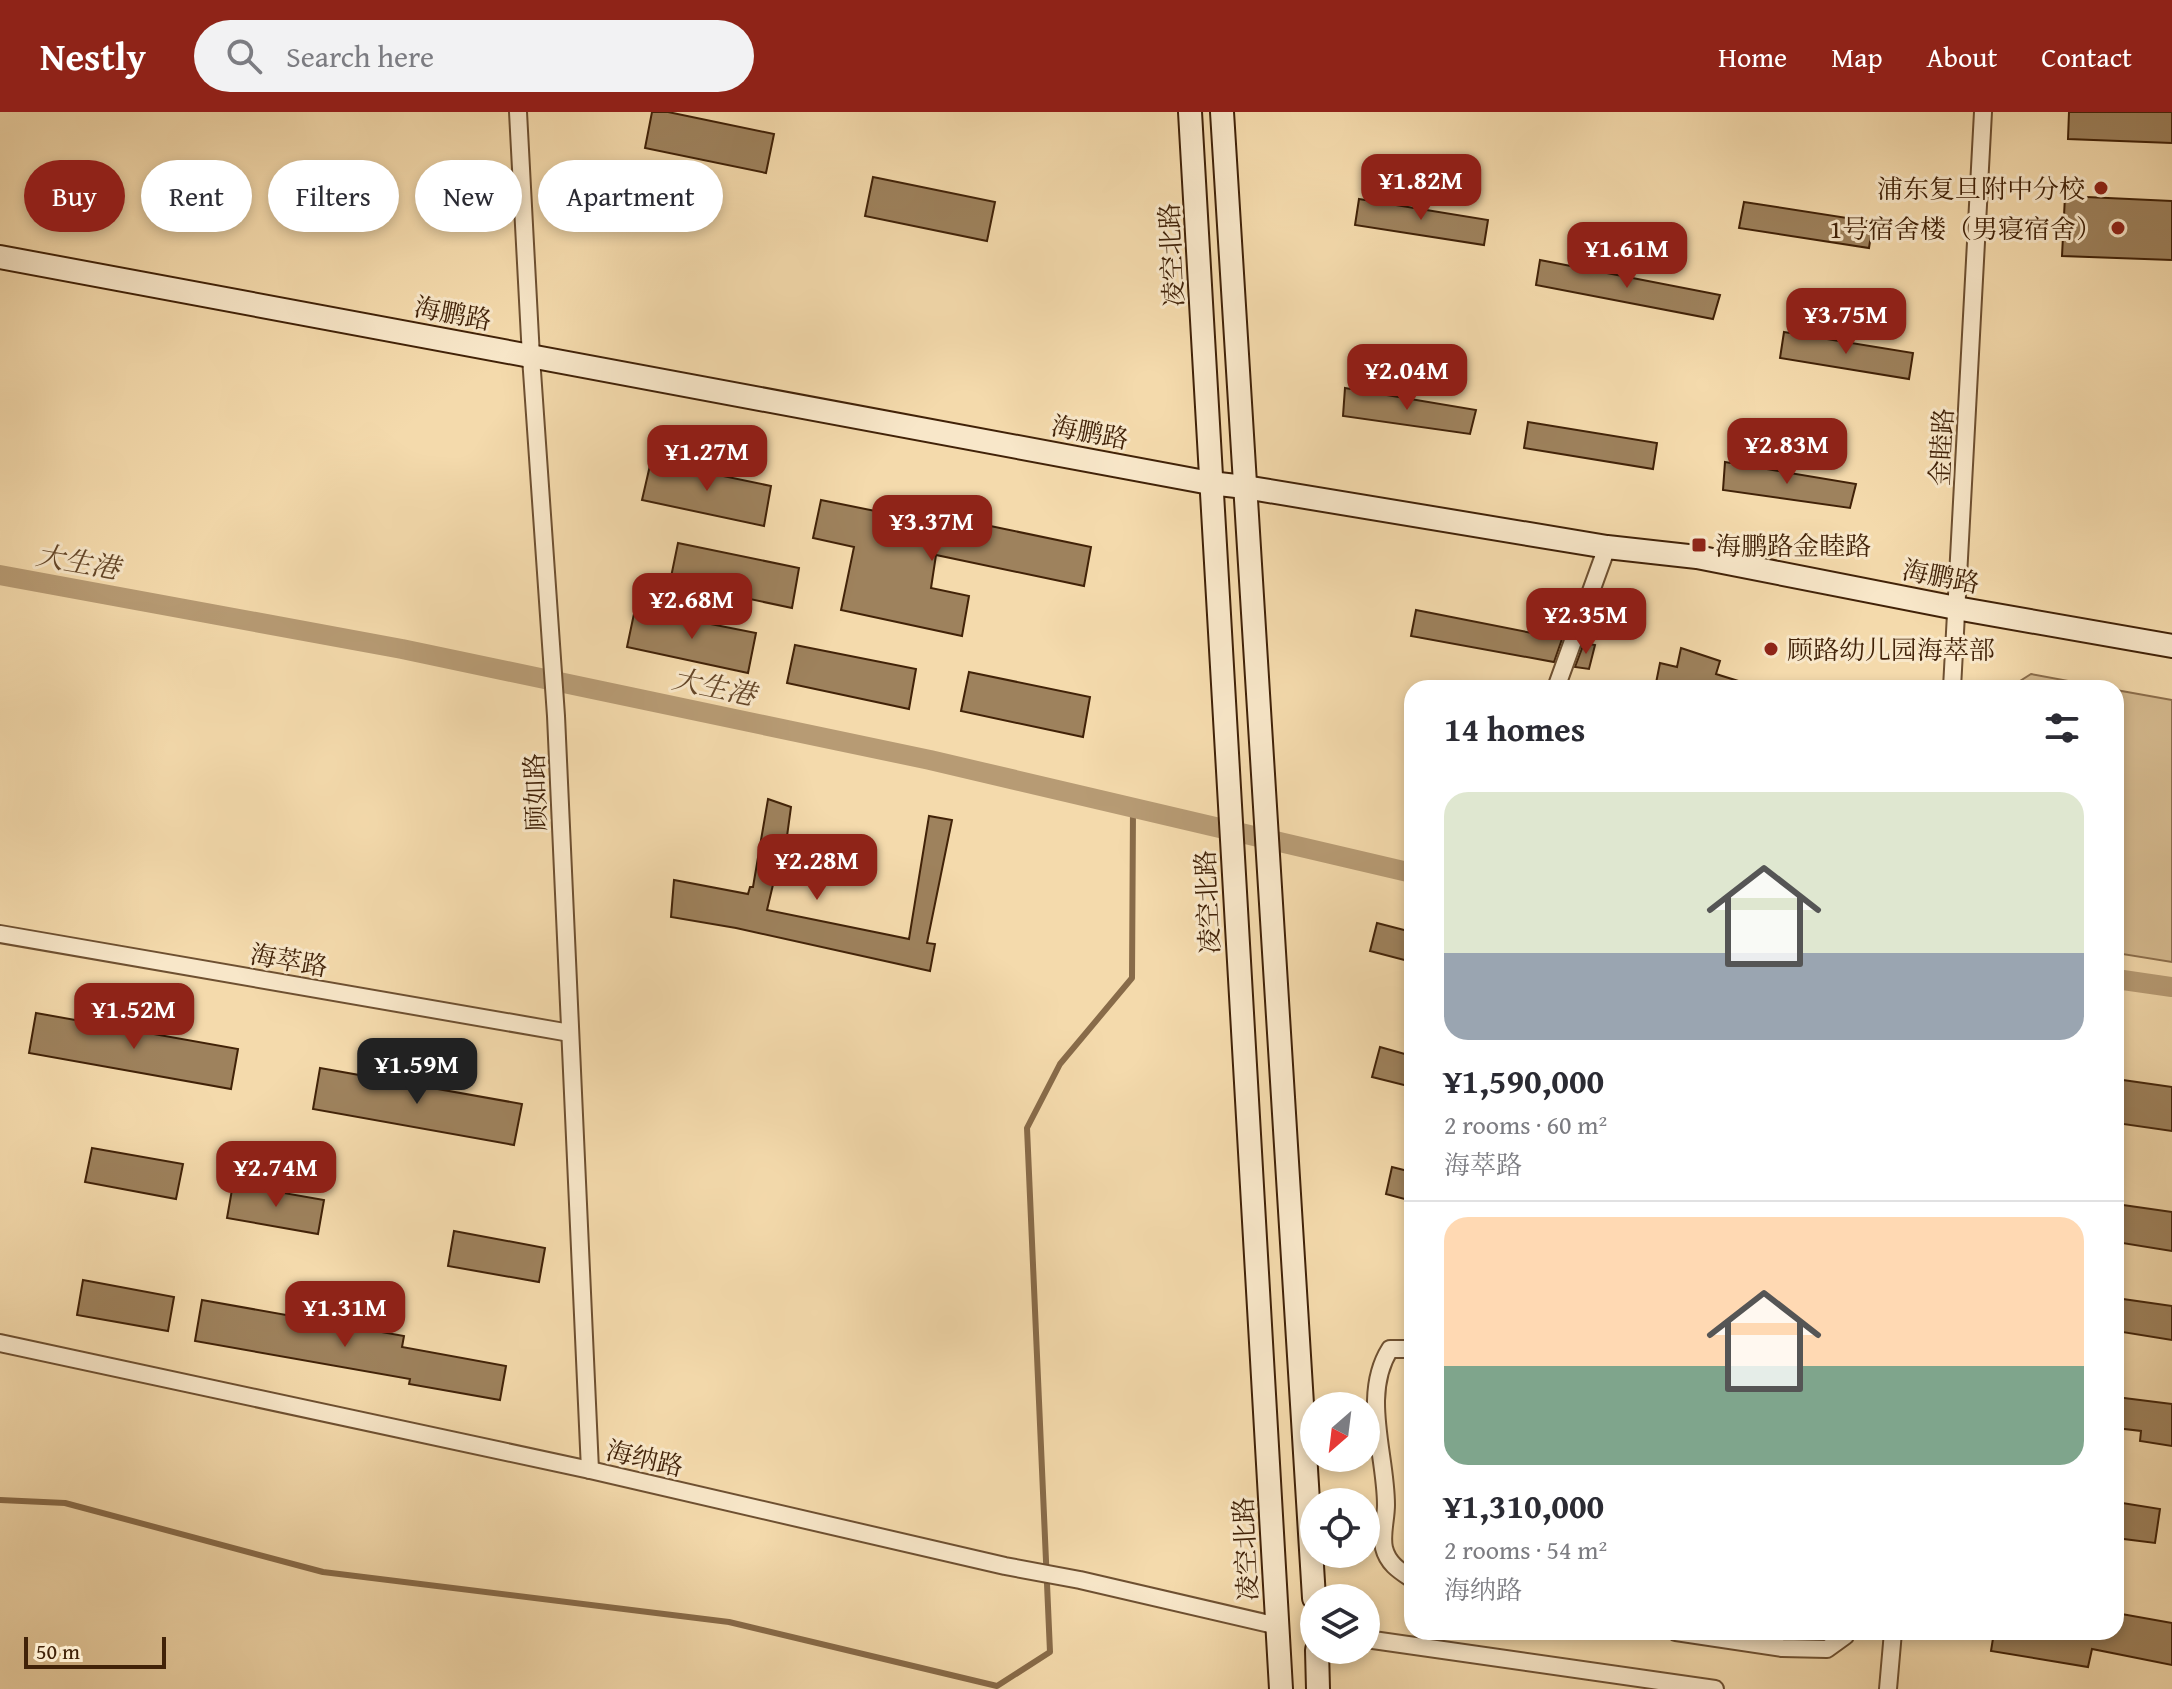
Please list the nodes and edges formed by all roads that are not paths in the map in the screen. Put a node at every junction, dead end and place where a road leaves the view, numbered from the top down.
1 (518, 112) edge
2 (1190, 112) edge
3 (1222, 112) edge
4 (1983, 112) edge
5 (0, 257) edge
6 (531, 357) junction
7 (1210, 483) junction
8 (1245, 487) junction
9 (1607, 547) junction
10 (1956, 608) junction
11 (2172, 646) edge
12 (1559, 680) edge
13 (1952, 680) edge
14 (0, 934) edge
15 (570, 1033) junction
16 (0, 1343) edge
17 (1404, 1349) edge
18 (590, 1470) junction
19 (1404, 1574) edge
20 (1313, 1584) edge
21 (1278, 1626) junction
22 (1729, 1640) edge
23 (1839, 1640) edge
24 (1892, 1640) edge
25 (1380, 1641) edge
26 (1317, 1664) edge
27 (1281, 1689) edge
28 (1318, 1689) edge
29 (1715, 1689) edge
30 (1888, 1689) edge

1 - 6 street, 顾如路
2 - 7 main road, 凌空北路
3 - 8 main road
4 - 10 street, 金睦路
5 - 6 main road, 海鹏路
6 - 7 main road, 海鹏路
6 - 15 street, 顾如路
7 - 8 main road, 海鹏路
7 - 21 main road, 凌空北路
8 - 9 main road, 海鹏路
8 - 20 main road
9 - 10 main road, 海鹏路
9 - 12 street
10 - 11 main road, 海鹏路
10 - 13 street, 金睦路
14 - 15 street, 海萃路
15 - 18 street, 顾如路
16 - 18 street, 海纳路
17 - 19 street
18 - 21 street, 海纳路
21 - 27 main road, 凌空北路
22 - 23 street
24 - 30 street
25 - 29 street
26 - 28 main road

